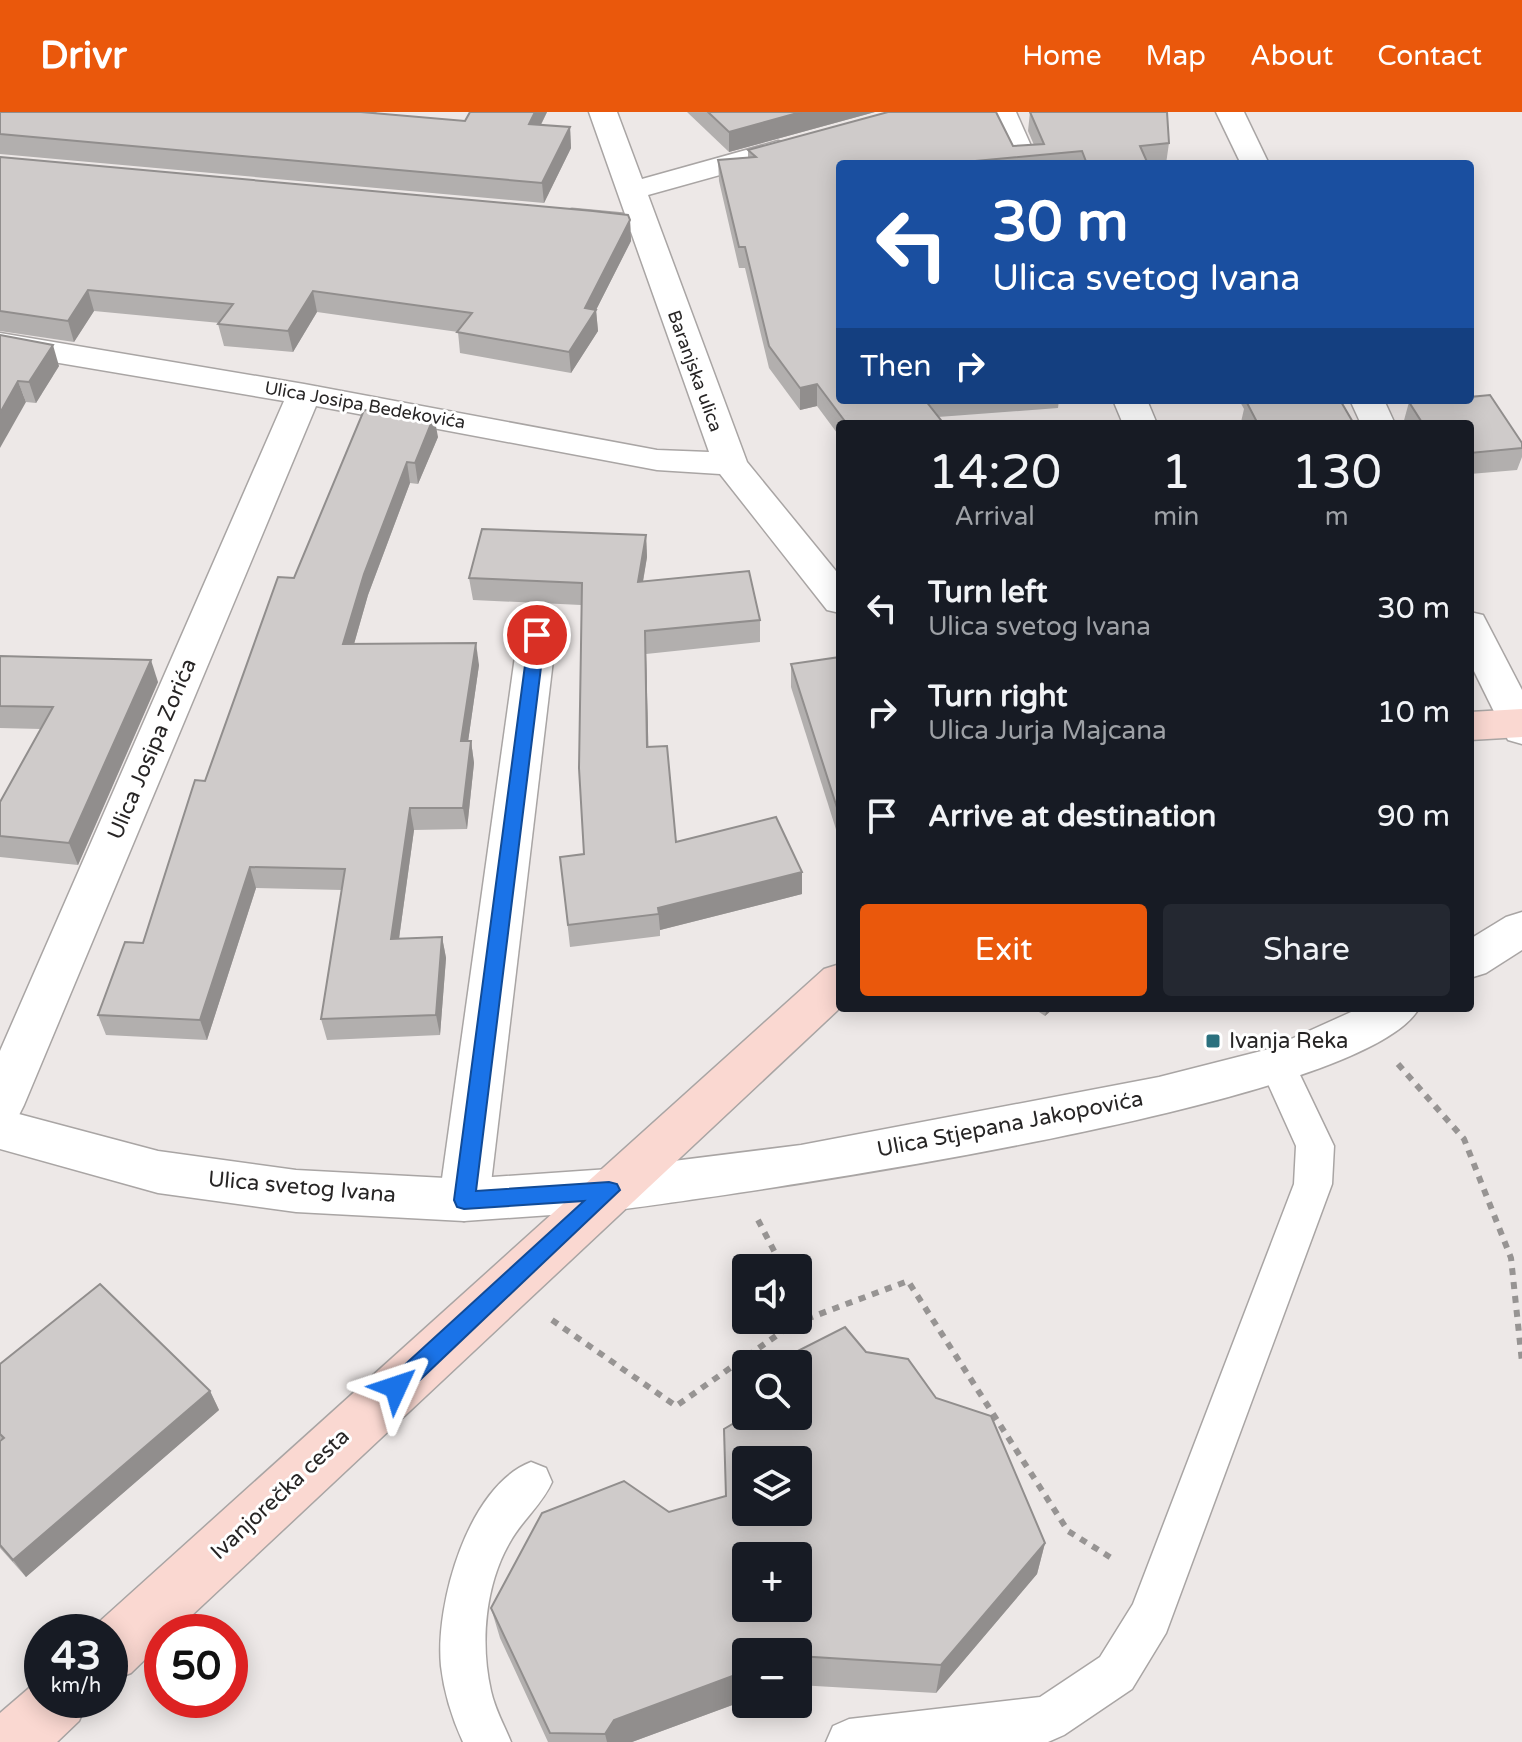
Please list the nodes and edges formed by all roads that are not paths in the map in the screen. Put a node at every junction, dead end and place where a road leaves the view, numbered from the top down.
1 (603, 112) edge
2 (1002, 112) edge
3 (1230, 112) edge
4 (799, 144) edge
5 (1023, 160) edge
6 (1253, 160) edge
7 (630, 191) junction
8 (546, 215) edge
9 (641, 224) junction
10 (0, 343) edge
11 (304, 394) junction
12 (730, 464) junction
13 (836, 596) edge
14 (1474, 632) edge
15 (537, 635) dead end
16 (1520, 725) edge
17 (1474, 726) edge
18 (1522, 929) edge
19 (1474, 959) edge
20 (836, 985) edge
21 (1381, 1018) edge
22 (1278, 1066) junction
23 (0, 1105) edge
24 (0, 1129) edge
25 (609, 1190) junction
26 (464, 1200) junction
27 (531, 1482) dead end
28 (128, 1635) edge
29 (39, 1718) edge
30 (13, 1742) edge
31 (488, 1742) edge
32 (849, 1742) edge

1 - 7 street, Baranjska ulica
2 - 5 street
3 - 6 street
4 - 7 street
7 - 9 street, Baranjska ulica
8 - 9 street
9 - 12 street, Baranjska ulica
10 - 11 street, Ulica Josipa Bedekovića
11 - 12 street, Ulica Josipa Bedekovića
11 - 23 street, Ulica Josipa Zorića
12 - 13 street, Baranjska ulica
14 - 16 street
15 - 26 street
16 - 17 main road
18 - 19 street
20 - 25 main road, Ivanjorečka cesta
21 - 22 street, Ulica Stjepana Jakopovića
22 - 25 street, Ulica Stjepana Jakopovića
22 - 32 lane
24 - 26 street, Ulica svetog Ivana
25 - 26 street, Ulica svetog Ivana
25 - 28 main road, Ivanjorečka cesta
27 - 31 lane
29 - 30 main road

